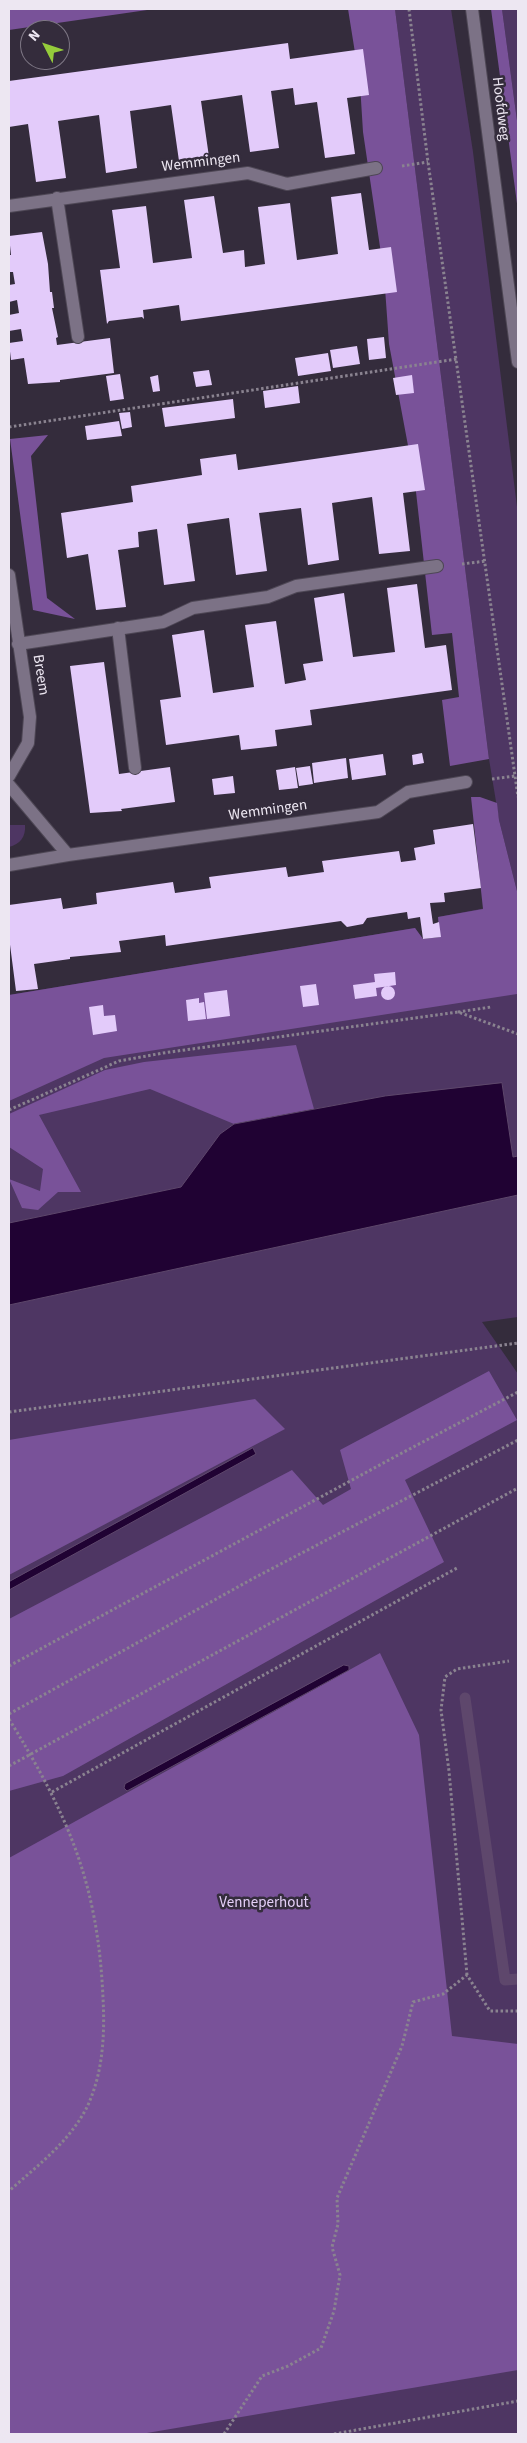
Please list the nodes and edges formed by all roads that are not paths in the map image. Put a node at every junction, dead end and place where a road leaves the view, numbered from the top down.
1 (472, 9) edge
2 (376, 168) dead end
3 (57, 198) junction
4 (9, 206) edge
5 (78, 338) dead end
6 (518, 362) edge
7 (436, 566) dead end
8 (9, 575) edge
9 (118, 628) junction
10 (18, 644) junction
11 (135, 768) dead end
12 (9, 776) edge
13 (466, 782) dead end
14 (9, 785) edge
15 (68, 855) junction
16 (9, 865) edge

1 - 6 street, Hoofdweg
2 - 3 street, Wemmingen
3 - 4 street, Wemmingen
3 - 5 street
7 - 9 street
8 - 10 street, Breem
9 - 10 street
9 - 11 street
10 - 12 street, Breem
13 - 15 street, Wemmingen
14 - 15 street
15 - 16 street, Wemmingen

